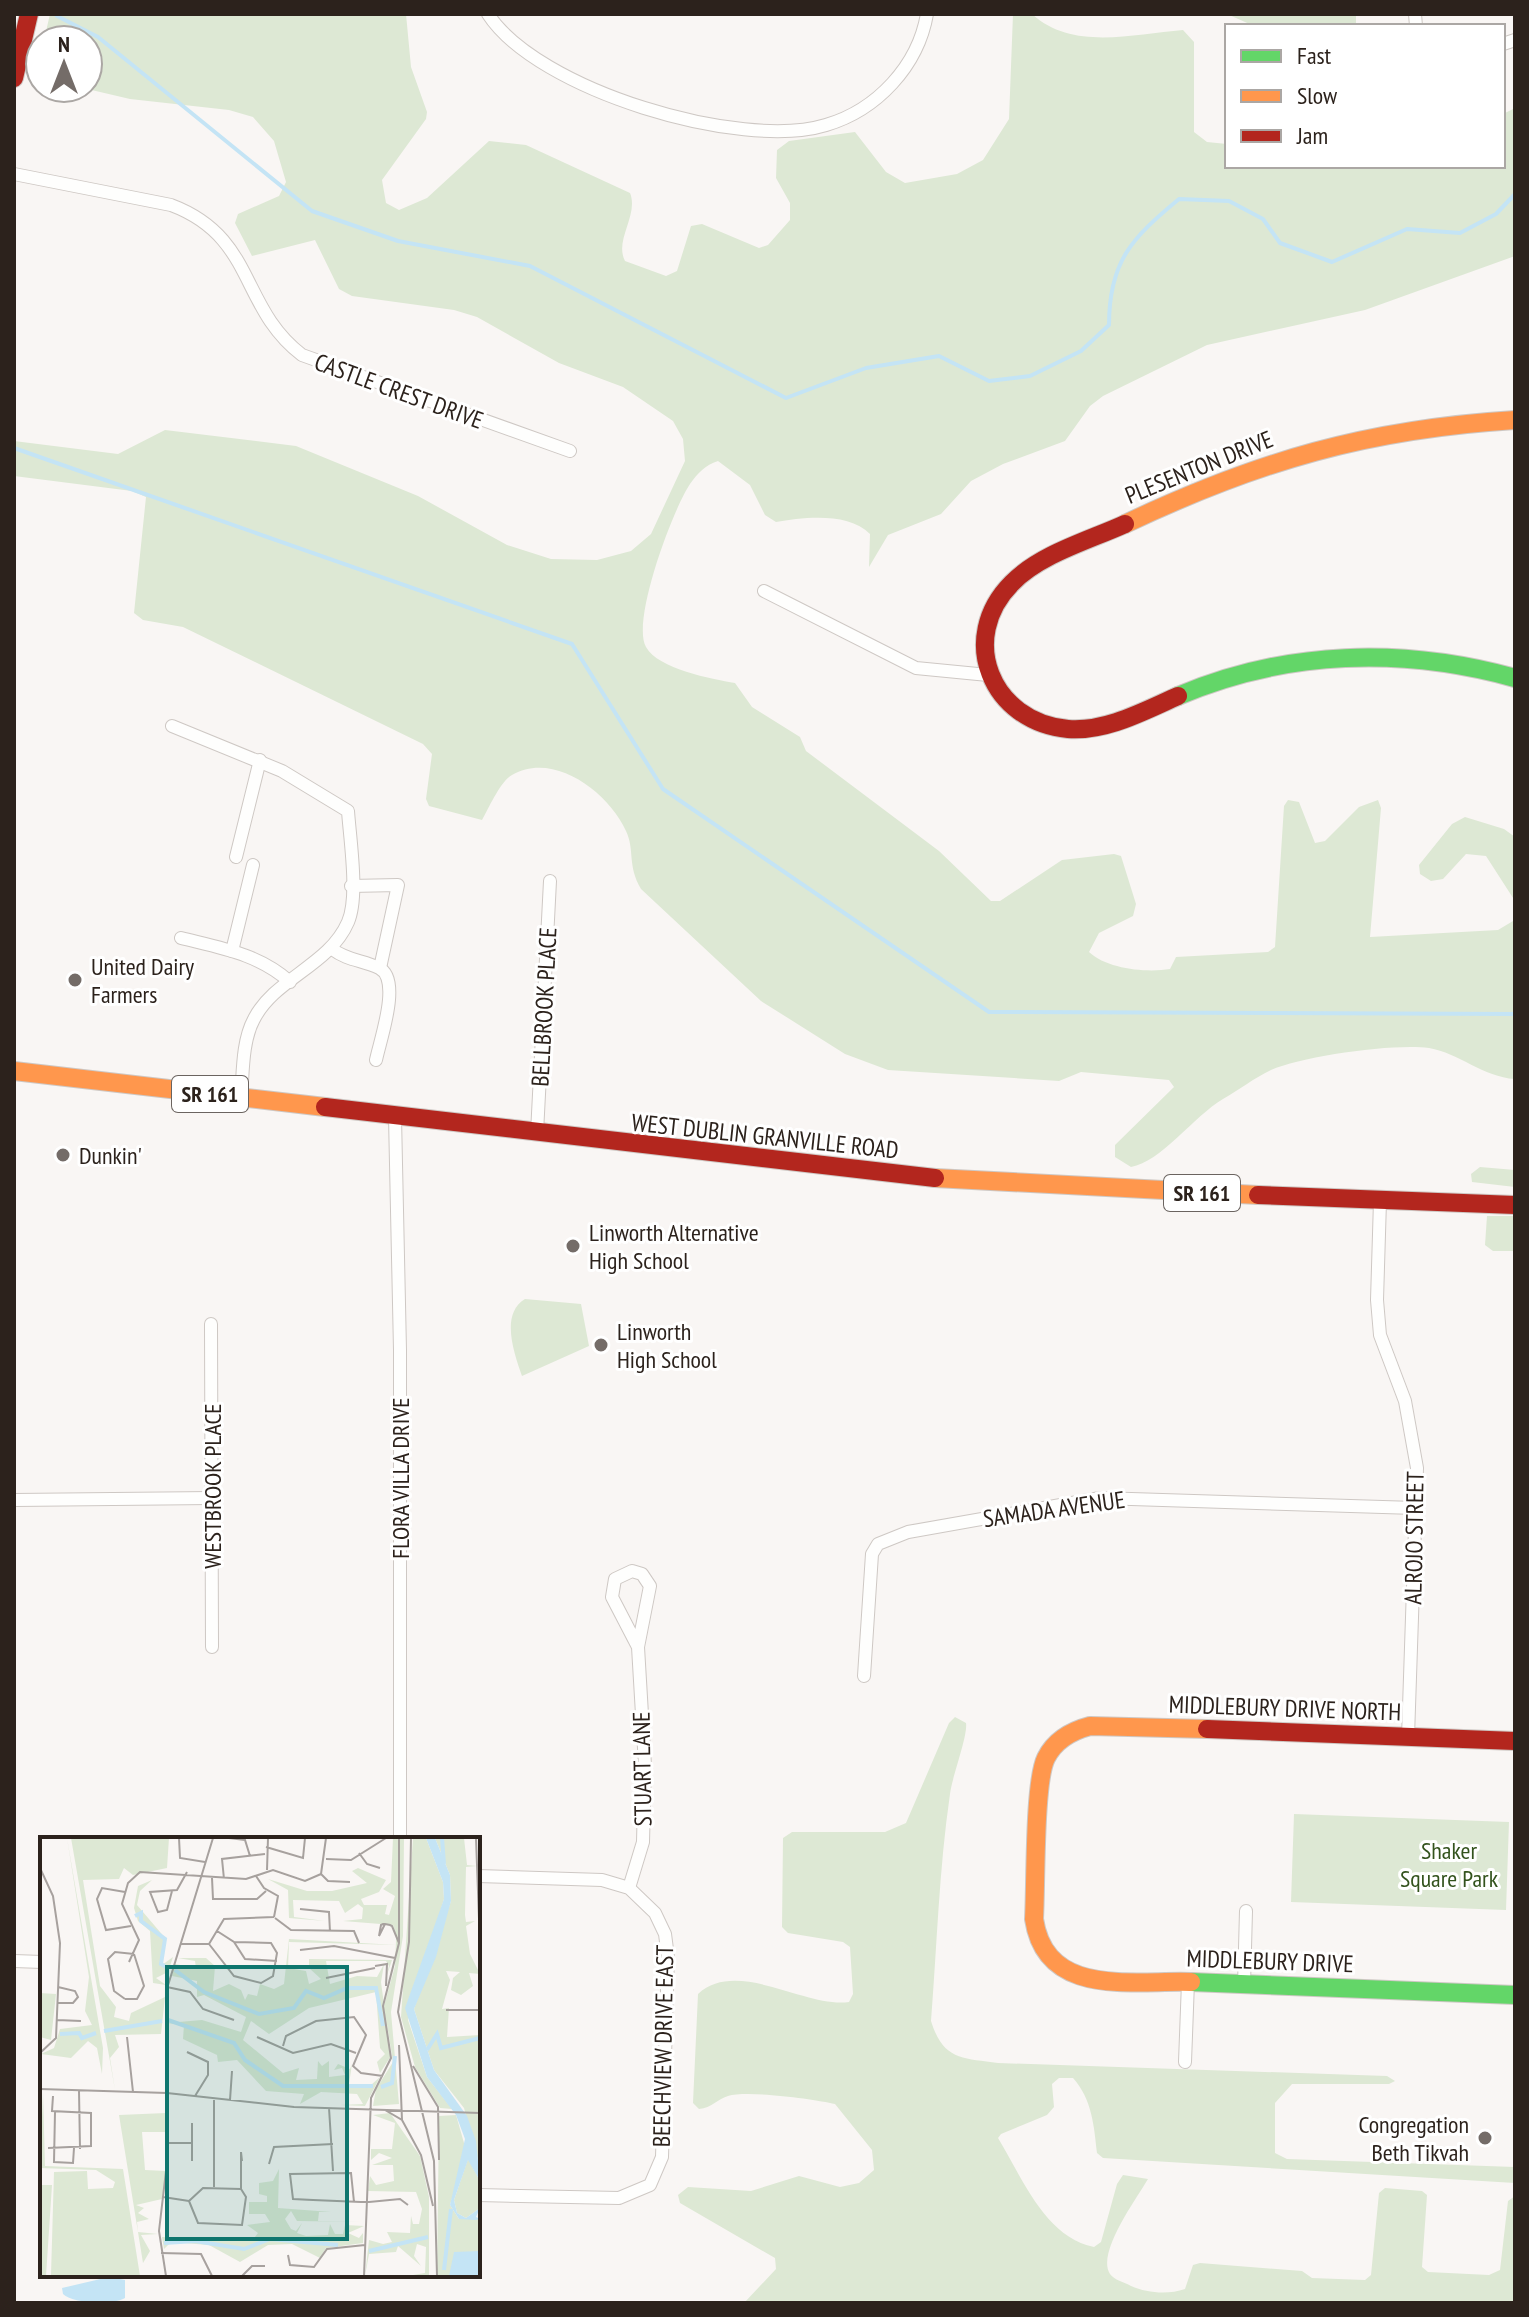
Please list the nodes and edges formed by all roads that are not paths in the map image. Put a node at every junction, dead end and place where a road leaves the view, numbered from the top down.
1 (29, 14) edge
2 (488, 14) edge
3 (927, 14) edge
4 (14, 78) edge
5 (14, 174) edge
6 (1515, 420) edge
7 (570, 451) dead end
8 (764, 591) dead end
9 (988, 675) junction
10 (1515, 678) edge
11 (172, 726) dead end
12 (260, 760) junction
13 (236, 857) dead end
14 (253, 865) dead end
15 (550, 881) dead end
16 (351, 886) junction
17 (181, 938) dead end
18 (332, 949) junction
19 (232, 951) junction
20 (380, 968) junction
21 (290, 982) junction
22 (376, 1060) dead end
23 (14, 1071) edge
24 (241, 1098) junction
25 (395, 1117) junction
26 (537, 1133) junction
27 (1380, 1201) junction
28 (1515, 1205) edge
29 (211, 1324) dead end
30 (212, 1498) junction
31 (14, 1500) edge
32 (1415, 1508) junction
33 (212, 1647) dead end
34 (638, 1647) junction
35 (864, 1676) dead end
36 (1408, 1737) junction
37 (1515, 1741) edge
38 (400, 1837) edge
39 (480, 1876) edge
40 (629, 1888) junction
41 (1246, 1911) dead end
42 (1038, 1942) joint
43 (14, 1961) edge
44 (40, 1962) edge
45 (1188, 1982) junction
46 (1244, 1985) junction
47 (1515, 1995) edge
48 (1185, 2062) dead end
49 (480, 2195) edge

1 - 4 street
2 - 3 street
5 - 7 street, CASTLE CREST DRIVE
6 - 9 street, PLESENTON DRIVE
8 - 9 street
9 - 10 street
11 - 12 street
12 - 13 street
12 - 16 street
14 - 19 street
15 - 26 street, BELLBROOK PLACE
16 - 18 street
16 - 20 street
17 - 19 street
18 - 20 street
18 - 21 street
19 - 21 street
20 - 22 street
21 - 24 street
23 - 24 street, WEST DUBLIN GRANVILLE ROAD / SR 161
24 - 25 street, WEST DUBLIN GRANVILLE ROAD / SR 161
25 - 26 street, WEST DUBLIN GRANVILLE ROAD / SR 161
25 - 38 street, FLORA VILLA DRIVE
26 - 27 street, WEST DUBLIN GRANVILLE ROAD / SR 161
27 - 28 street, WEST DUBLIN GRANVILLE ROAD / SR 161
27 - 32 street, ALROJO STREET
29 - 30 street, WESTBROOK PLACE
30 - 31 street
30 - 33 street, WESTBROOK PLACE
32 - 35 street, SAMADA AVENUE
32 - 36 street, ALROJO STREET
34 - 34 street, STUART LANE
34 - 40 street, STUART LANE
36 - 37 street, MIDDLEBURY DRIVE NORTH
36 - 42 street, MIDDLEBURY DRIVE NORTH
39 - 40 street
40 - 49 street, BEECHVIEW DRIVE EAST
41 - 46 street
42 - 45 street, MIDDLEBURY DRIVE
43 - 44 street
45 - 46 street, MIDDLEBURY DRIVE
45 - 48 street
46 - 47 street, MIDDLEBURY DRIVE

